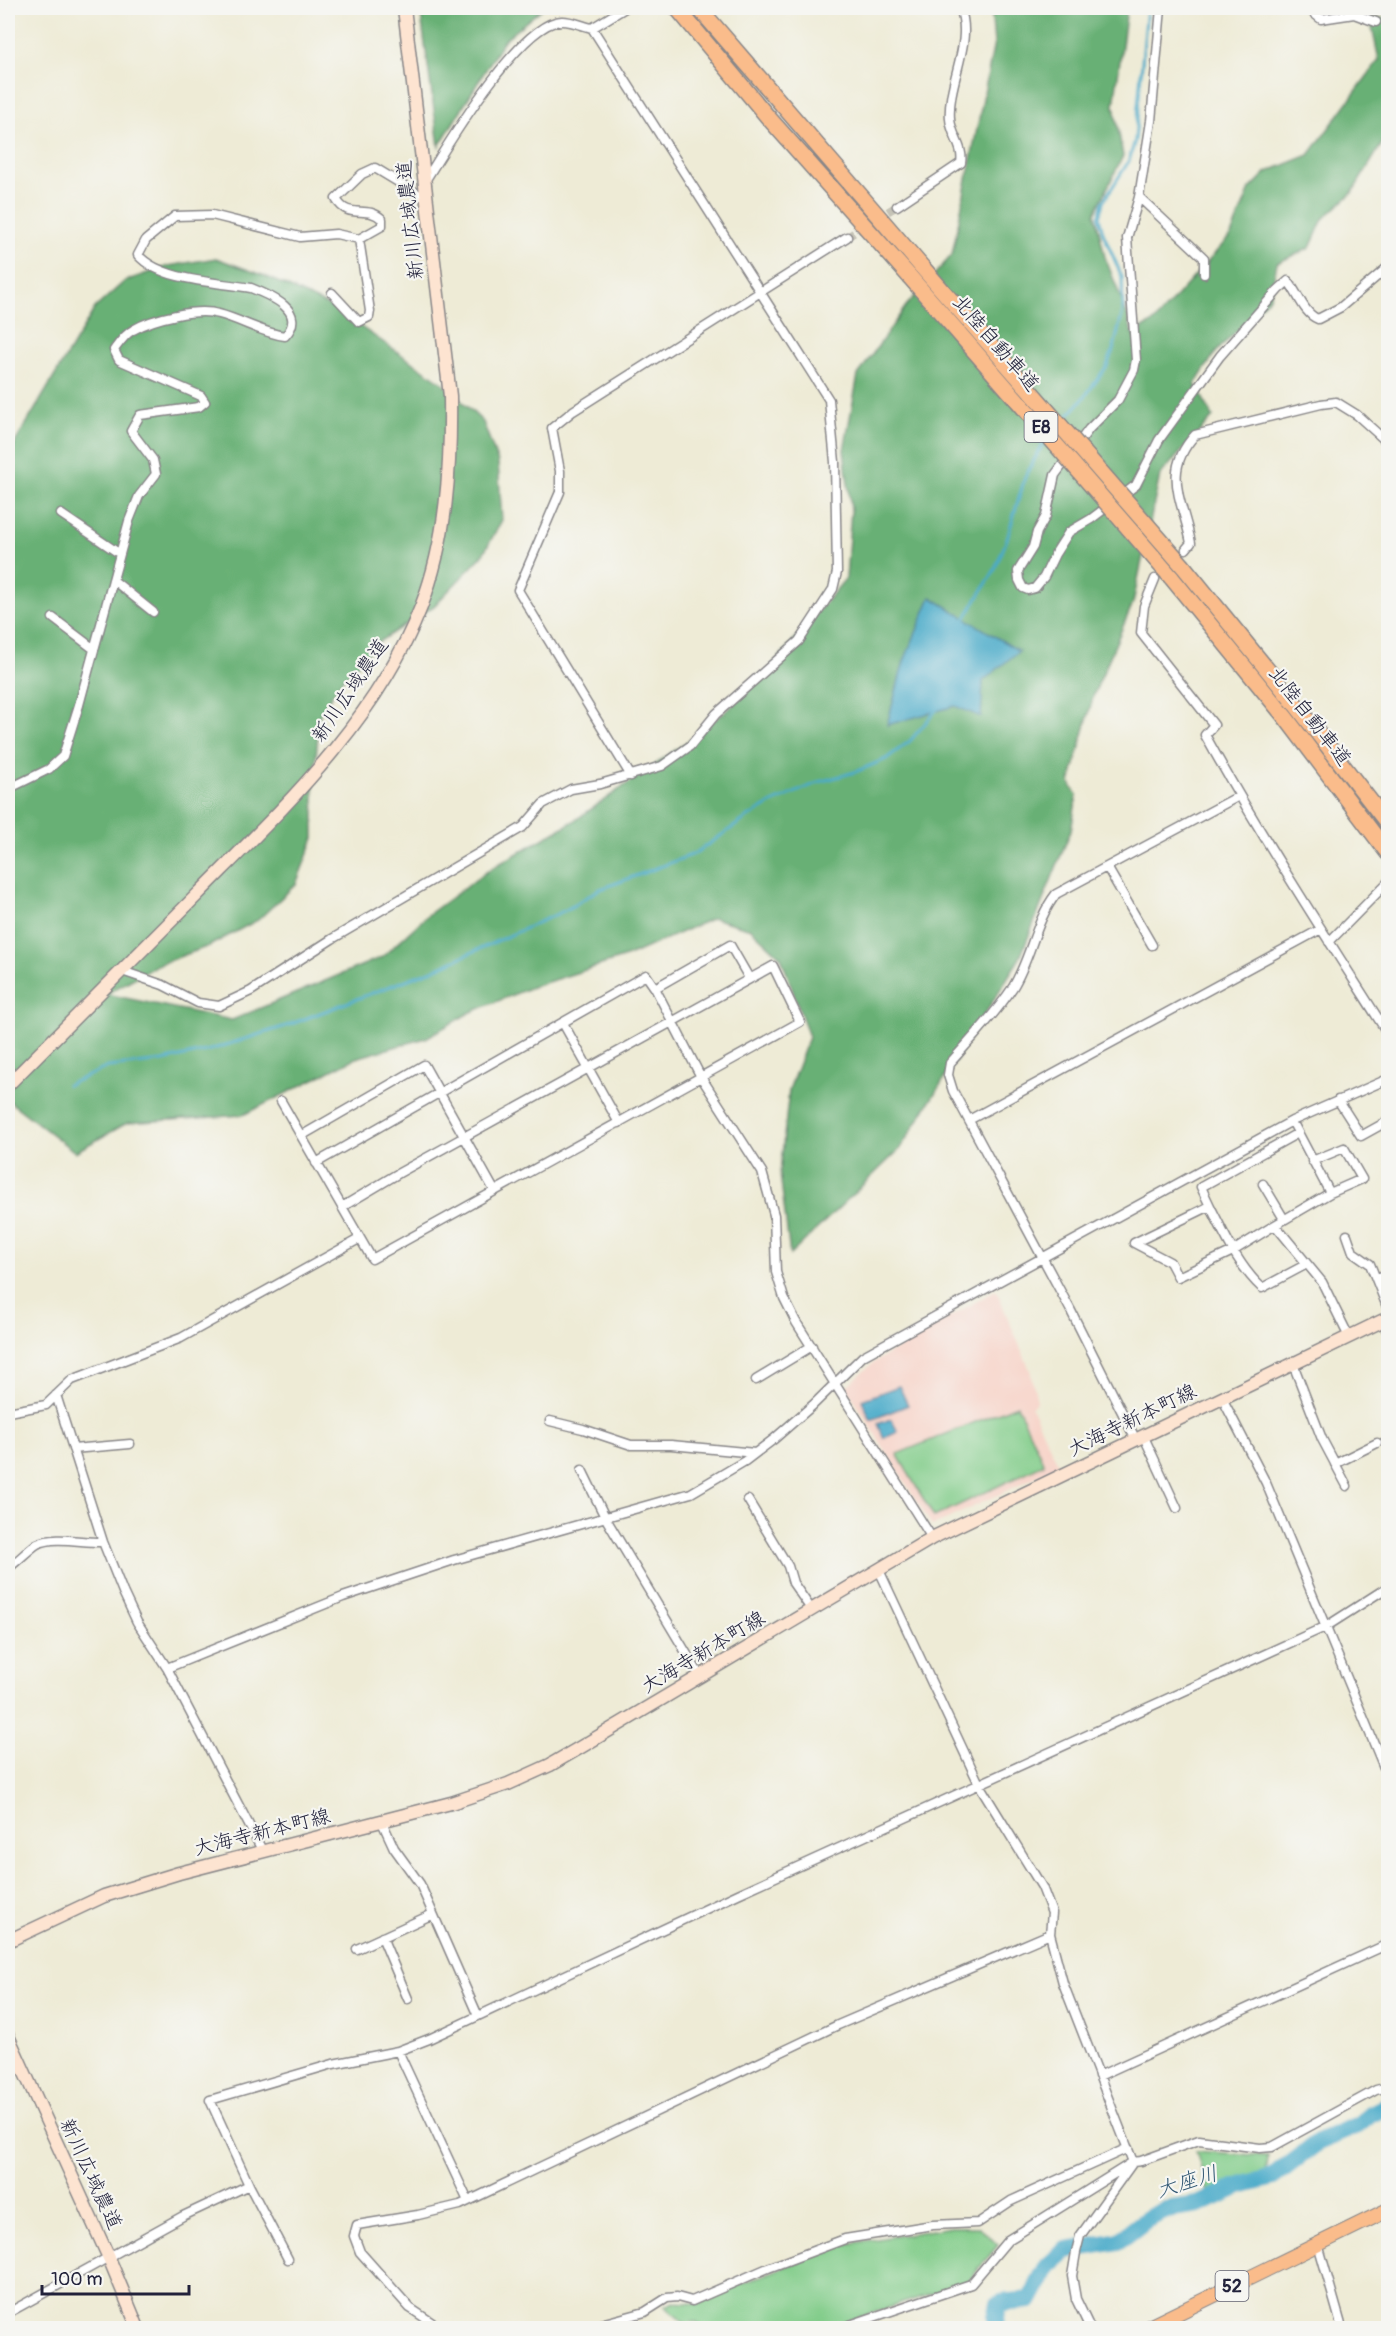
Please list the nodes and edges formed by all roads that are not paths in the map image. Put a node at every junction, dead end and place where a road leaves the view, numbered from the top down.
1 (404, 8) edge
2 (625, 8) edge
3 (677, 8) edge
4 (699, 8) edge
5 (709, 8) edge
6 (960, 8) edge
7 (1161, 8) edge
8 (1307, 8) edge
9 (1376, 22) dead end
10 (592, 28) junction
11 (845, 179) junction
12 (425, 181) junction
13 (1139, 196) junction
14 (428, 200) junction
15 (897, 206) tunnel mouth
16 (847, 237) tunnel mouth
17 (359, 238) junction
18 (1389, 267) edge
19 (1204, 274) dead end
20 (332, 293) dead end
21 (760, 294) junction
22 (1389, 443) edge
23 (61, 513) dead end
24 (1186, 549) dead end
25 (120, 554) junction
26 (1155, 579) dead end
27 (113, 580) junction
28 (153, 612) dead end
29 (53, 618) dead end
30 (94, 649) junction
31 (631, 776) junction
32 (8, 789) edge
33 (1239, 796) junction
34 (1389, 824) edge
35 (1389, 853) edge
36 (1107, 867) junction
37 (1389, 882) edge
38 (1321, 929) junction
39 (1329, 942) junction
40 (1152, 945) dead end
41 (122, 970) junction
42 (749, 978) junction
43 (655, 988) junction
44 (563, 1023) junction
45 (671, 1023) junction
46 (1389, 1034) edge
47 (589, 1068) junction
48 (701, 1077) junction
49 (1389, 1079) edge
50 (8, 1085) edge
51 (440, 1093) junction
52 (281, 1101) dead end
53 (1338, 1101) junction
54 (969, 1120) junction
55 (1292, 1121) junction
56 (1389, 1121) edge
57 (619, 1123) junction
58 (1298, 1133) junction
59 (301, 1136) junction
60 (463, 1138) junction
61 (1312, 1161) junction
62 (316, 1162) junction
63 (1263, 1184) dead end
64 (494, 1190) junction
65 (1330, 1193) junction
66 (1210, 1206) junction
67 (342, 1207) junction
68 (1284, 1220) junction
69 (1275, 1225) junction
70 (1347, 1235) dead end
71 (359, 1239) junction
72 (1233, 1251) junction
73 (1042, 1257) junction
74 (1307, 1264) junction
75 (1389, 1273) edge
76 (1376, 1279) junction
77 (1387, 1316) edge
78 (1389, 1334) edge
79 (1349, 1337) junction
80 (812, 1346) junction
81 (1293, 1364) junction
82 (756, 1380) dead end
83 (836, 1383) junction
84 (56, 1395) junction
85 (1222, 1398) junction
86 (8, 1412) edge
87 (550, 1421) dead end
88 (1140, 1438) junction
89 (1377, 1443) dead end
90 (130, 1444) dead end
91 (73, 1449) junction
92 (755, 1453) junction
93 (1335, 1464) junction
94 (582, 1470) dead end
95 (1347, 1486) dead end
96 (748, 1500) dead end
97 (1177, 1508) dead end
98 (605, 1517) junction
99 (932, 1538) junction
100 (103, 1542) junction
101 (8, 1568) edge
102 (879, 1570) junction
103 (1389, 1587) edge
104 (811, 1609) junction
105 (1327, 1626) junction
106 (167, 1668) junction
107 (700, 1676) junction
108 (1389, 1777) edge
109 (980, 1786) junction
110 (382, 1822) junction
111 (263, 1852) junction
112 (433, 1914) junction
113 (1050, 1934) junction
114 (382, 1938) junction
115 (8, 1941) edge
116 (1389, 1944) edge
117 (357, 1949) dead end
118 (408, 1999) dead end
119 (478, 2016) junction
120 (8, 2036) edge
121 (398, 2051) junction
122 (1099, 2076) junction
123 (1389, 2087) edge
124 (1128, 2148) junction
125 (1133, 2162) junction
126 (249, 2185) junction
127 (468, 2201) junction
128 (1389, 2210) edge
129 (1318, 2244) junction
130 (109, 2258) junction
131 (288, 2259) dead end
132 (8, 2313) edge
133 (138, 2328) edge
134 (440, 2328) edge
135 (586, 2328) edge
136 (841, 2328) edge
137 (1090, 2328) edge
138 (1147, 2328) edge
139 (1342, 2328) edge

1 - 12 street, 新川広域農道
2 - 10 street
3 - 35 highway, 北陸自動車道 / E8, bridge
4 - 11 highway, 北陸自動車道 / E8
5 - 11 highway
6 - 15 street
7 - 13 street
8 - 9 street
10 - 12 street
10 - 21 street
11 - 34 highway, 北陸自動車道 / E8, bridge
12 - 14 street, 新川広域農道
13 - 18 street
13 - 19 street
14 - 17 street
14 - 41 street, 新川広域農道
16 - 21 street
17 - 20 street
17 - 25 street
21 - 31 street
21 - 31 street
22 - 24 street
23 - 25 street
25 - 27 street
26 - 33 street
27 - 28 street
27 - 30 street
29 - 30 street
30 - 32 street
31 - 41 street
33 - 36 street
33 - 38 street
36 - 40 street
36 - 54 street
37 - 39 street
38 - 39 street
38 - 54 street
39 - 46 street
41 - 50 street, 新川広域農道
42 - 43 street
42 - 45 street
42 - 48 street
43 - 44 street
43 - 45 street
44 - 47 street
44 - 51 street
45 - 47 street
45 - 48 street
47 - 57 street
47 - 60 street
48 - 57 street
48 - 80 street
49 - 53 street
51 - 59 street
51 - 60 street
51 - 62 street
52 - 59 street
53 - 55 street
53 - 56 street
54 - 73 street
55 - 58 street
55 - 73 street
57 - 64 street
58 - 61 street
58 - 66 street
59 - 62 street
60 - 64 street
60 - 67 street
61 - 65 street
61 - 65 street
62 - 67 street
63 - 68 street
64 - 71 street
65 - 68 street
66 - 72 street
66 - 72 street
67 - 71 street
68 - 69 street
69 - 72 street
69 - 74 street
70 - 76 street
71 - 84 street
72 - 74 street
73 - 83 street
73 - 88 street
74 - 79 street
75 - 76 street
76 - 77 street
77 - 78 street
77 - 79 street, 大海寺新本町線
79 - 81 street, 大海寺新本町線
80 - 82 street
80 - 83 street
81 - 85 street, 大海寺新本町線
81 - 93 street
83 - 92 street
83 - 99 street
84 - 86 street
84 - 91 street
85 - 88 street, 大海寺新本町線
85 - 105 street
87 - 92 street
88 - 97 street
88 - 99 street, 大海寺新本町線
89 - 93 street
90 - 91 street
91 - 100 street
92 - 98 street
93 - 95 street
94 - 98 street
96 - 104 street
98 - 106 street
98 - 107 street
99 - 102 street, 大海寺新本町線
100 - 101 street
100 - 106 street
102 - 104 street, 大海寺新本町線
102 - 109 street
103 - 105 street
104 - 107 street, 大海寺新本町線
105 - 108 street
105 - 109 street
106 - 111 street
107 - 110 street, 大海寺新本町線
109 - 113 street
109 - 119 street
110 - 111 street, 大海寺新本町線
110 - 112 street
111 - 115 street, 大海寺新本町線
112 - 114 street
112 - 119 street
113 - 122 street
113 - 127 street
114 - 117 street
114 - 118 street
116 - 122 street
119 - 121 street
120 - 130 street, 新川広域農道
121 - 126 street
121 - 127 street
122 - 124 street
123 - 125 street
124 - 125 street
124 - 135 street
125 - 136 street
125 - 137 street
126 - 130 street
126 - 131 street
127 - 134 street
128 - 129 main road, 52
129 - 138 main road, 52
129 - 139 street
130 - 132 street
130 - 133 street, 新川広域農道

